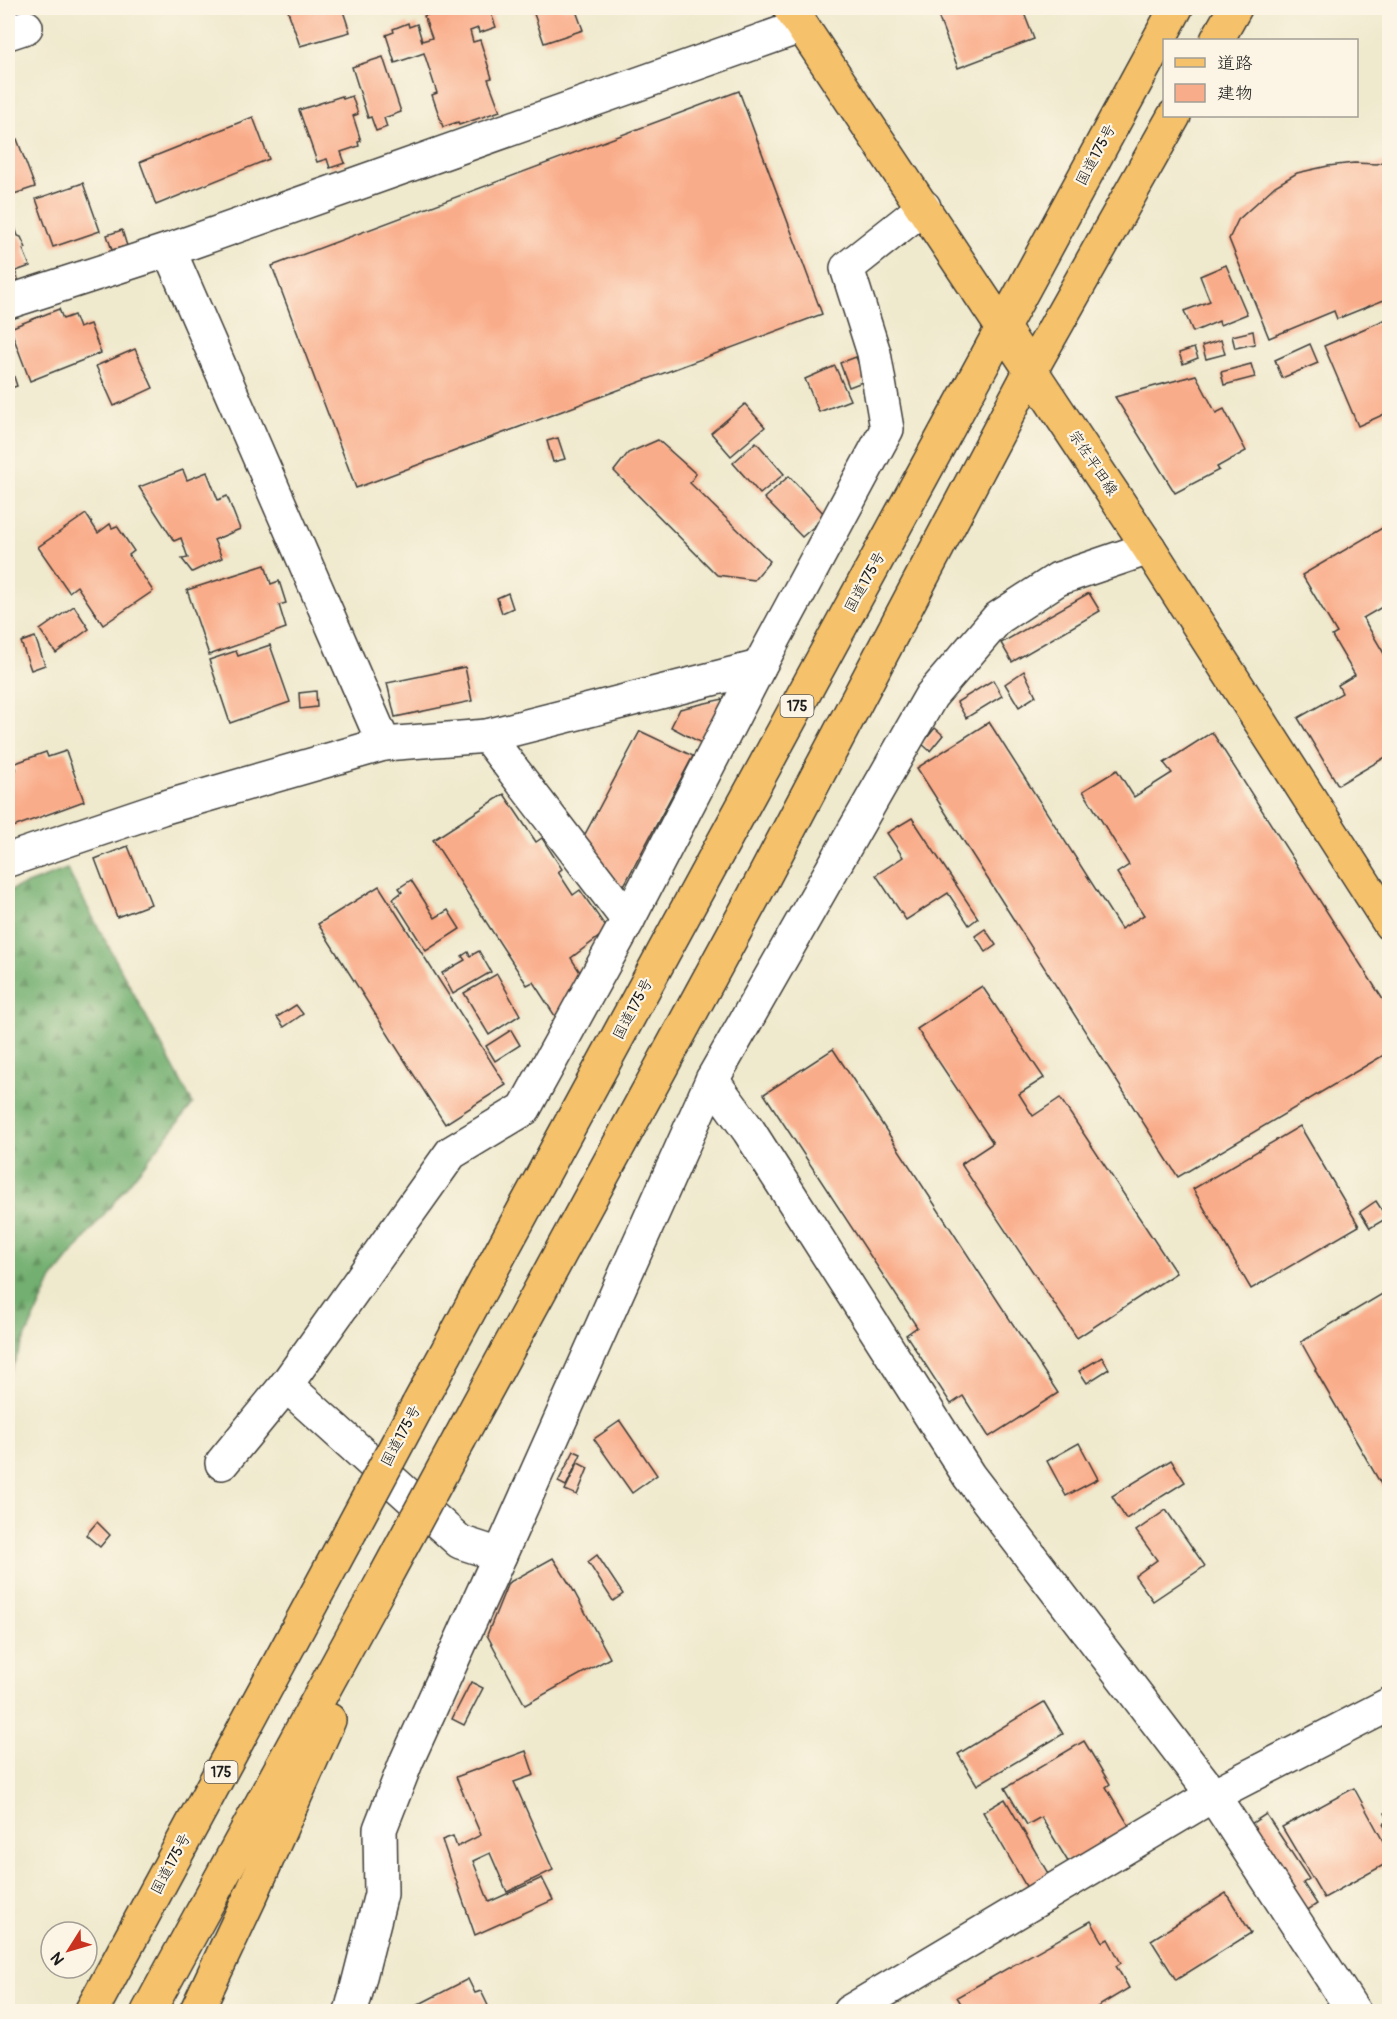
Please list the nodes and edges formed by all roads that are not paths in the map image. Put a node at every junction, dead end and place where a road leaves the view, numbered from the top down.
1 (1176, 8) edge
2 (1235, 8) edge
3 (796, 17) edge
4 (1217, 39) edge
5 (1173, 117) edge
6 (924, 207) junction
7 (169, 250) junction
8 (8, 302) edge
9 (1004, 327) junction
10 (1031, 370) junction
11 (1149, 548) junction
12 (759, 667) junction
13 (487, 736) junction
14 (384, 744) junction
15 (8, 860) edge
16 (628, 920) junction
17 (1389, 924) edge
18 (712, 1080) junction
19 (286, 1385) junction
20 (222, 1463) dead end
21 (500, 1555) junction
22 (388, 1579) junction
23 (1389, 1704) edge
24 (1213, 1795) junction
25 (150, 1903) junction
26 (65, 2012) edge
27 (91, 2012) edge
28 (148, 2012) edge
29 (196, 2012) edge
30 (351, 2012) edge
31 (849, 2012) edge
32 (1354, 2012) edge

1 - 9 main road, 国道175号 / 175
2 - 4 main road
3 - 6 main road, 宗佐平田線
3 - 7 street
5 - 10 main road
6 - 9 main road, 宗佐平田線
6 - 12 street
7 - 8 street
7 - 14 street
9 - 10 main road, 宗佐平田線
9 - 25 main road, 国道175号 / 175, bridge
10 - 11 main road, 宗佐平田線
10 - 22 main road, bridge
11 - 17 main road, 宗佐平田線
11 - 18 street
12 - 13 street
12 - 16 street
13 - 14 street
13 - 16 street
14 - 15 street
16 - 19 street
18 - 21 street
18 - 24 street
19 - 20 street
19 - 21 street
21 - 30 street
22 - 28 main road
22 - 29 main road
23 - 24 street
24 - 31 street
24 - 32 street
25 - 26 main road
25 - 27 main road, 国道175号 / 175

